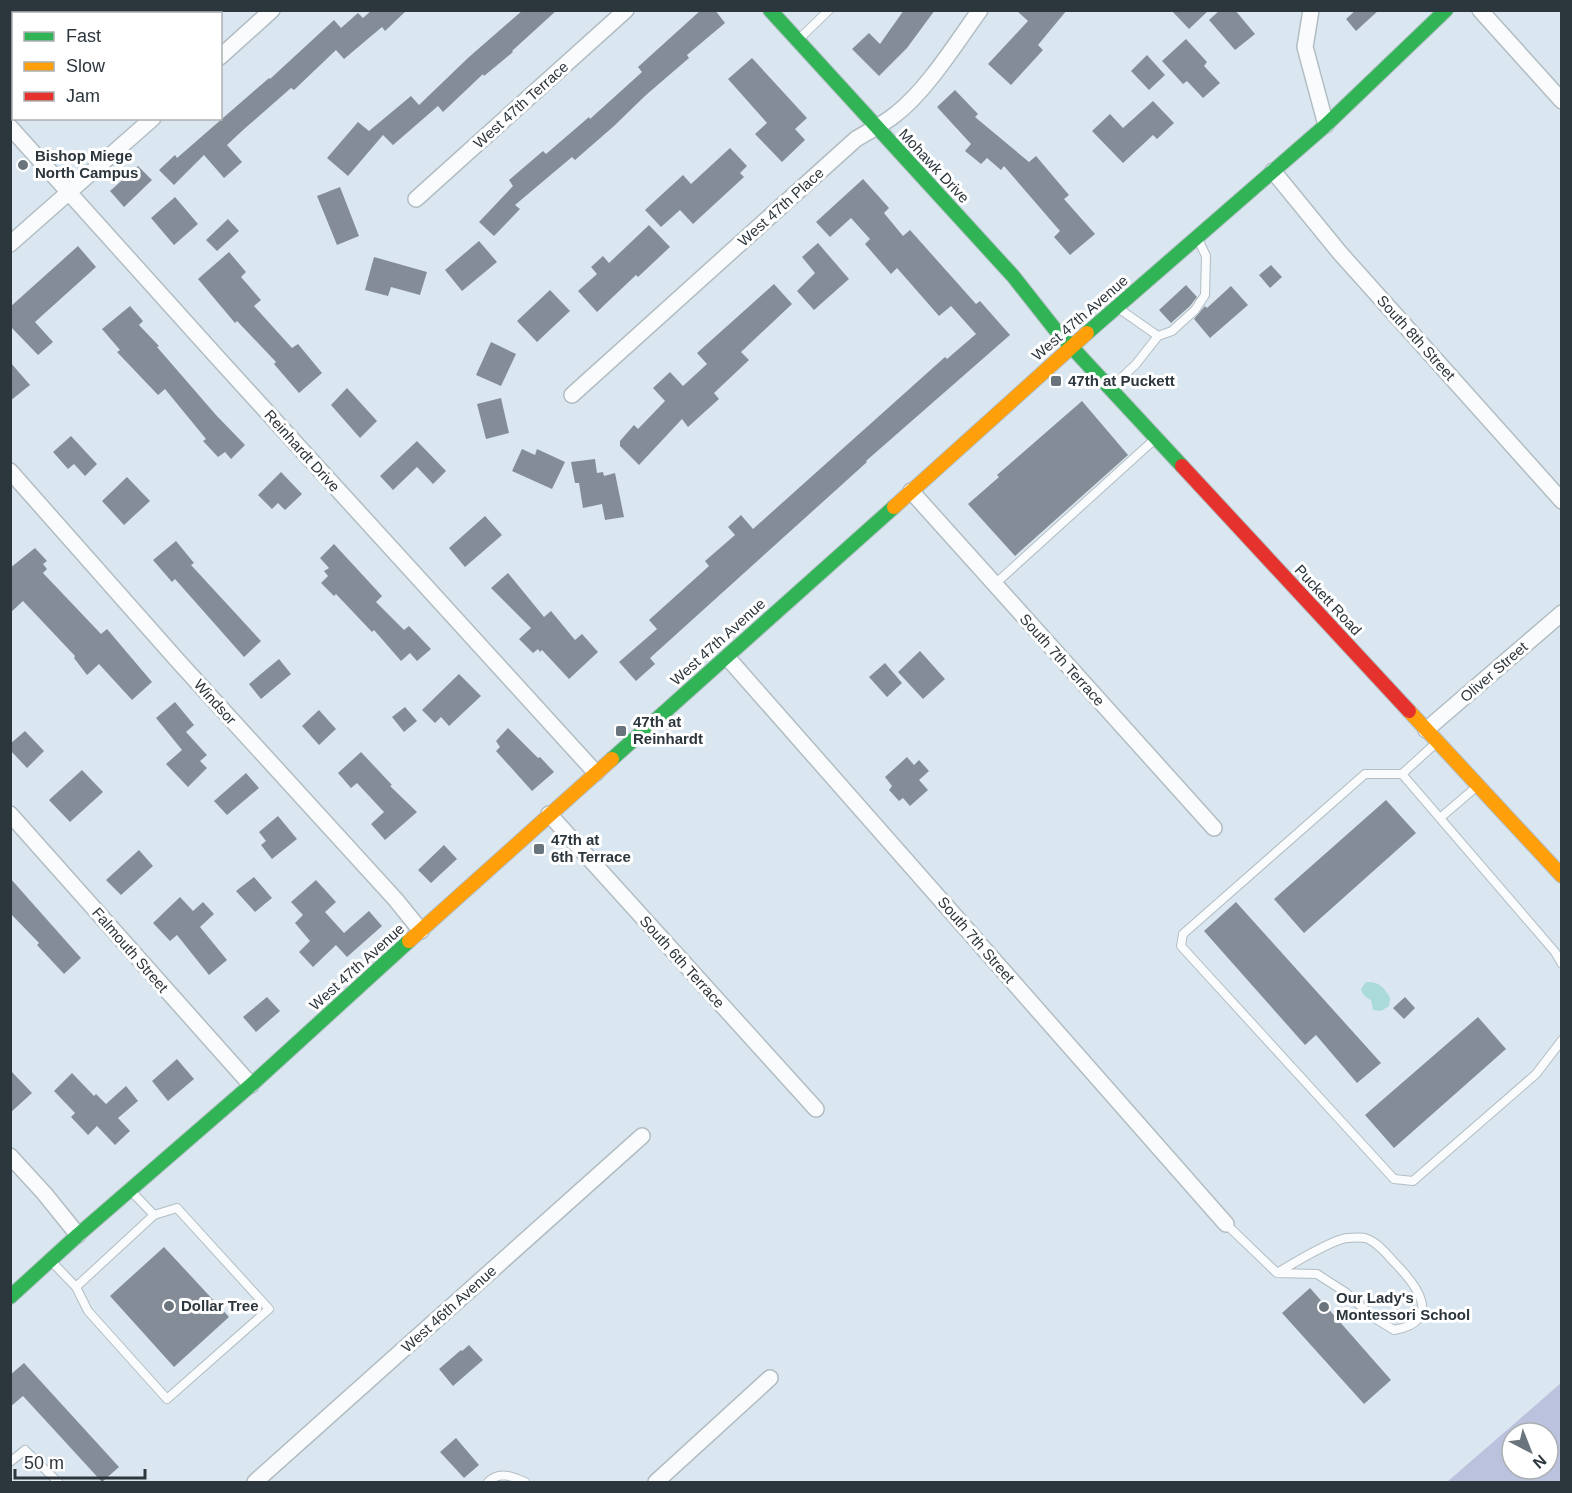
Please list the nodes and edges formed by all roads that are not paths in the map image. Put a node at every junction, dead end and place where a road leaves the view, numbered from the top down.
1 (272, 10) edge
2 (626, 10) edge
3 (770, 10) edge
4 (829, 10) edge
5 (980, 10) edge
6 (1311, 10) edge
7 (1446, 10) edge
8 (1480, 10) edge
9 (797, 41) junction
10 (222, 55) edge
11 (1562, 101) edge
12 (151, 120) edge
13 (1326, 125) junction
14 (10, 126) edge
15 (875, 127) junction
16 (1273, 171) junction
17 (70, 193) junction
18 (416, 199) dead end
19 (1197, 237) junction
20 (10, 244) edge
21 (1117, 307) junction
22 (1158, 336) junction
23 (1072, 346) junction
24 (1110, 388) junction
25 (572, 395) dead end
26 (1156, 438) junction
27 (10, 471) edge
28 (911, 491) junction
29 (1562, 501) edge
30 (995, 584) junction
31 (1562, 613) edge
32 (727, 657) junction
33 (1426, 730) junction
34 (1437, 742) junction
35 (596, 773) junction
36 (1402, 774) junction
37 (1477, 786) junction
38 (10, 814) edge
39 (549, 814) junction
40 (1440, 818) junction
41 (1214, 828) dead end
42 (1562, 876) edge
43 (421, 931) junction
44 (1562, 964) edge
45 (1562, 1040) edge
46 (251, 1085) junction
47 (816, 1109) dead end
48 (642, 1136) dead end
49 (10, 1156) edge
50 (130, 1190) junction
51 (154, 1215) junction
52 (1226, 1224) joint
53 (78, 1235) junction
54 (50, 1260) junction
55 (1277, 1273) junction
56 (76, 1287) junction
57 (10, 1297) edge
58 (770, 1378) dead end
59 (10, 1462) edge
60 (58, 1482) edge
61 (255, 1482) edge
62 (488, 1482) edge
63 (525, 1482) edge
64 (656, 1482) edge

1 - 10 street
2 - 18 street, West 47th Terrace
3 - 9 street, Mohawk Drive
4 - 9 lane
5 - 15 street, West 47th Place
6 - 13 street
7 - 13 street, West 47th Avenue
8 - 11 street
9 - 15 street, Mohawk Drive
12 - 17 street
13 - 16 street, West 47th Avenue
14 - 17 street, Reinhardt Drive
15 - 23 street, Mohawk Drive
15 - 25 street, West 47th Place
16 - 19 street, West 47th Avenue
16 - 29 street, South 8th Street
17 - 20 street
17 - 35 street, Reinhardt Drive
19 - 21 street, West 47th Avenue
19 - 22 lane
21 - 22 lane
21 - 23 street, West 47th Avenue
22 - 24 lane
23 - 24 street, Puckett Road
23 - 28 street, West 47th Avenue
24 - 26 street, Puckett Road
26 - 30 lane
26 - 33 street, Puckett Road
27 - 43 street, Windsor
28 - 30 street, South 7th Terrace
28 - 32 street, West 47th Avenue
30 - 41 street, South 7th Terrace
31 - 33 street, Oliver Street
32 - 35 street, West 47th Avenue
32 - 52 street, South 7th Street
33 - 34 street, Puckett Road
34 - 36 lane
34 - 37 street, Puckett Road
35 - 39 street, West 47th Avenue
36 - 40 lane
36 - 45 lane
37 - 40 lane
37 - 42 street, Puckett Road
38 - 46 street, Falmouth Street
39 - 43 street, West 47th Avenue
39 - 47 street, South 6th Terrace
40 - 44 lane
43 - 46 street, West 47th Avenue
46 - 50 street, West 47th Avenue
48 - 61 street, West 46th Avenue
49 - 53 street
50 - 51 lane
50 - 53 street, West 47th Avenue
51 - 56 lane
51 - 56 lane
52 - 55 lane
53 - 54 street, West 47th Avenue
54 - 56 lane
54 - 57 street, West 47th Avenue
55 - 55 lane
58 - 64 street
59 - 60 lane
62 - 63 lane

